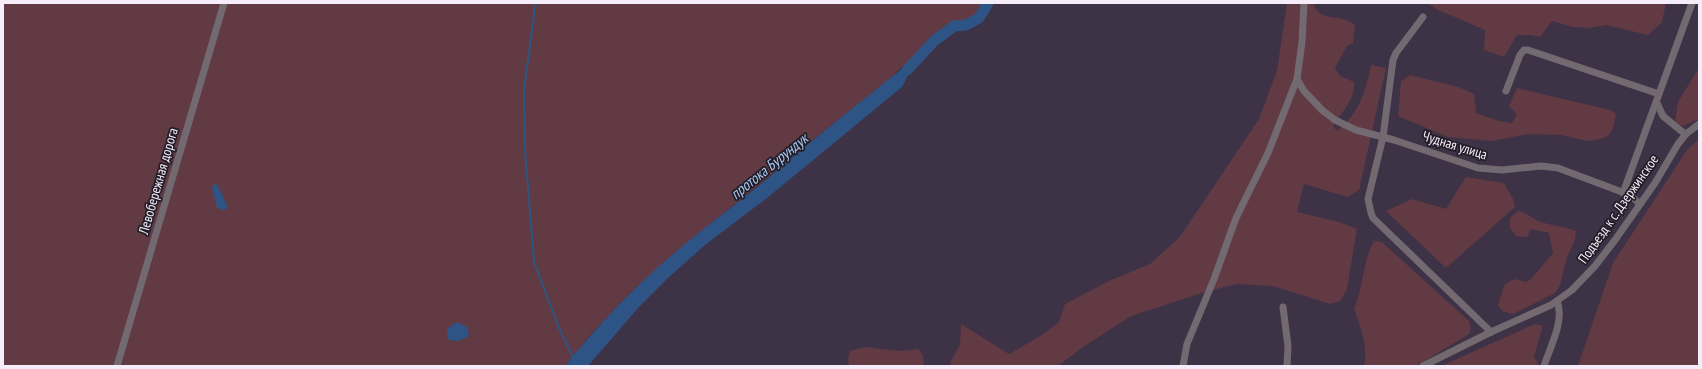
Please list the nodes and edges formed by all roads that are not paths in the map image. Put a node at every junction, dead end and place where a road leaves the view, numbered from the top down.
1 (224, 3) edge
2 (1304, 3) edge
3 (1692, 3) edge
4 (1423, 17) dead end
5 (1297, 79) junction
6 (1506, 91) dead end
7 (1660, 94) junction
8 (1657, 103) junction
9 (1699, 124) edge
10 (1685, 134) junction
11 (1383, 137) junction
12 (1623, 193) junction
13 (1640, 204) junction
14 (1557, 301) junction
15 (1283, 307) dead end
16 (1491, 332) junction
17 (117, 366) edge
18 (1183, 366) edge
19 (1287, 366) edge
20 (1423, 366) edge
21 (1544, 366) edge

1 - 17 street, Левобережная дорога
2 - 5 street
3 - 7 street
4 - 11 street
5 - 11 street, Чудная улица
5 - 18 street
6 - 7 street
7 - 8 street
8 - 10 street
8 - 12 street
9 - 10 street, Подъезд к с. Дзержинское
10 - 13 street, Подъезд к с. Дзержинское
11 - 12 street, Чудная улица
11 - 16 street
12 - 13 street, Чудная улица
13 - 14 street, Подъезд к с. Дзержинское
14 - 16 street, Подъезд к с. Дзержинское
14 - 21 street
15 - 19 street
16 - 20 street, Подъезд к с. Дзержинское

